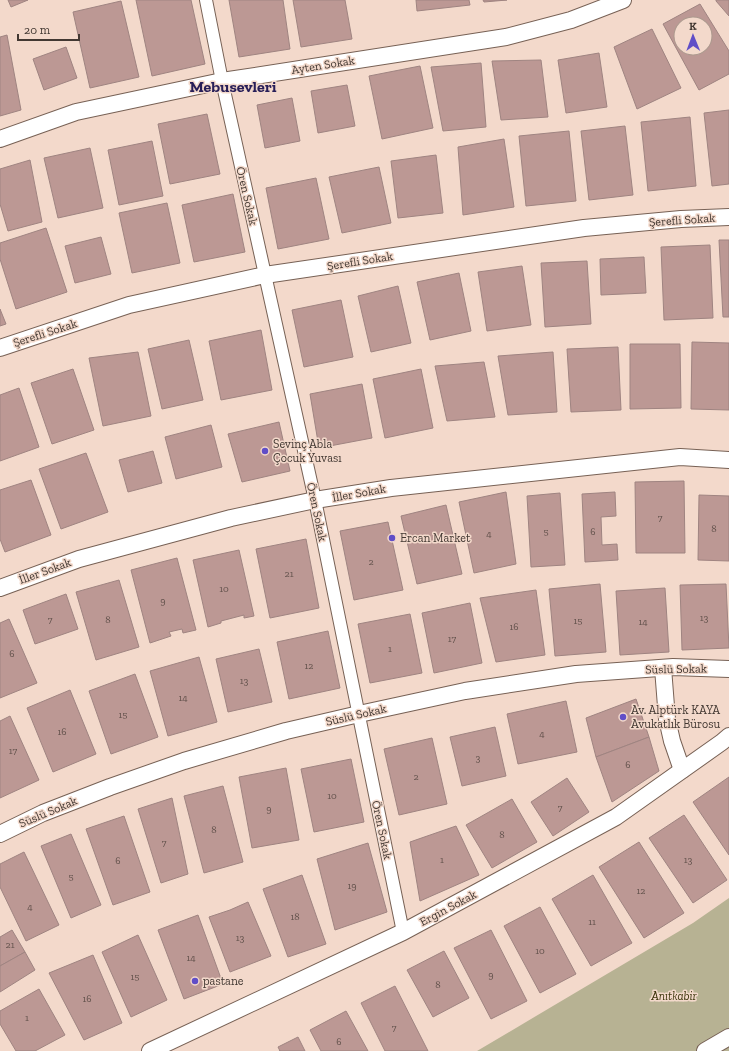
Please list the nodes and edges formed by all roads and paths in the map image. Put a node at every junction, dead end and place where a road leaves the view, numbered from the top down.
1 (206, 0) edge
2 (623, 0) edge
3 (222, 81) junction
4 (0, 139) edge
5 (729, 217) edge
6 (265, 275) junction
7 (0, 348) edge
8 (729, 460) edge
9 (315, 500) junction
10 (0, 588) edge
11 (662, 668) junction
12 (729, 669) edge
13 (359, 714) junction
14 (729, 736) edge
15 (682, 770) junction
16 (0, 834) edge
17 (403, 932) junction
18 (729, 1037) edge
19 (150, 1051) edge
20 (705, 1051) edge

1 - 3 street, Ören Sokak
2 - 3 street, Ayten Sokak
3 - 4 street, Ayten Sokak
3 - 6 street, Ören Sokak
5 - 6 street, Şerefli Sokak
6 - 7 street, Şerefli Sokak
6 - 9 street, Ören Sokak
8 - 9 street, İller Sokak
9 - 10 street, İller Sokak
9 - 13 street, Ören Sokak
11 - 12 street, Süslü Sokak
11 - 13 street, Süslü Sokak
11 - 15 street
13 - 16 street, Süslü Sokak
13 - 17 street, Ören Sokak
14 - 15 street, Ergin Sokak
15 - 17 street, Ergin Sokak
17 - 19 street, Ergin Sokak
18 - 20 street

